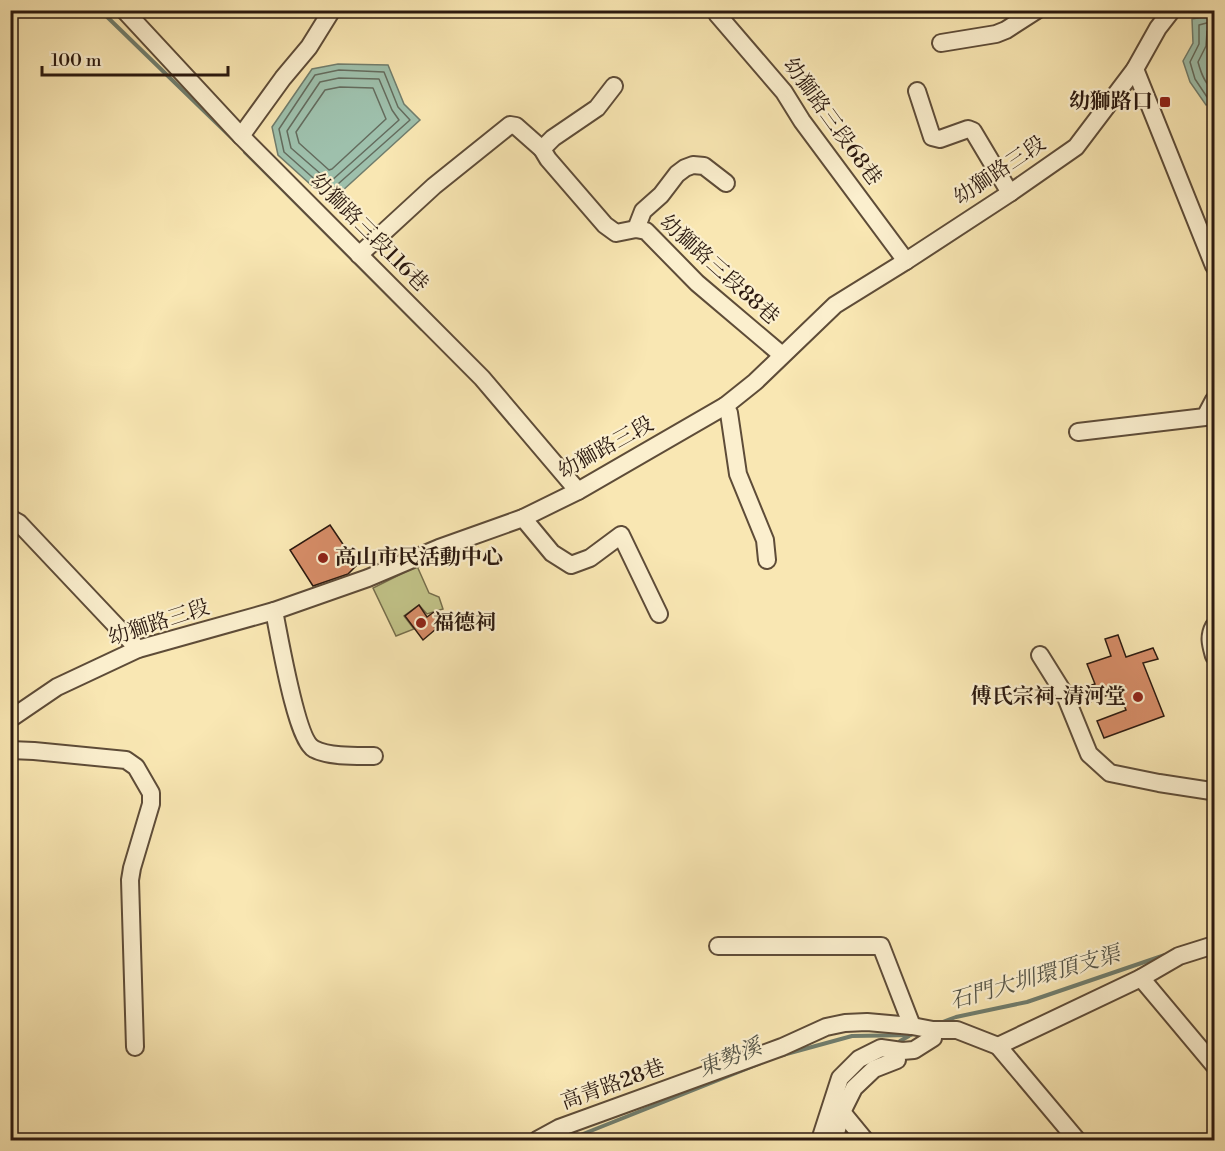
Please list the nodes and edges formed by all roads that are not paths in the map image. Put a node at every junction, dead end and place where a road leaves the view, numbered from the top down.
1 (124, 10) edge
2 (332, 10) edge
3 (1037, 10) edge
4 (1172, 10) edge
5 (717, 14) dead end
6 (942, 43) dead end
7 (1135, 69) junction
8 (614, 86) dead end
9 (917, 91) dead end
10 (241, 136) junction
11 (542, 149) junction
12 (726, 183) dead end
13 (1010, 193) junction
14 (636, 229) junction
15 (360, 255) junction
16 (906, 261) junction
17 (1215, 266) edge
18 (782, 356) junction
19 (1215, 400) edge
20 (725, 406) junction
21 (1078, 432) dead end
22 (578, 491) junction
23 (10, 518) edge
24 (523, 518) junction
25 (766, 560) dead end
26 (274, 611) junction
27 (659, 614) dead end
28 (1215, 627) edge
29 (138, 649) junction
30 (1040, 655) dead end
31 (1215, 656) edge
32 (10, 719) edge
33 (10, 750) edge
34 (374, 756) dead end
35 (1213, 788) edge
36 (1215, 945) edge
37 (718, 946) dead end
38 (1142, 978) junction
39 (912, 1026) junction
40 (933, 1030) junction
41 (998, 1046) junction
42 (135, 1047) dead end
43 (897, 1060) dead end
44 (1215, 1065) edge
45 (836, 1108) junction
46 (537, 1140) edge
47 (820, 1140) edge
48 (834, 1140) edge
49 (865, 1140) edge
50 (1077, 1140) edge

1 - 10 street, 幼獅路三段116巷
2 - 10 street
3 - 6 street
4 - 7 street, 幼獅路三段
5 - 16 street, 幼獅路三段68巷
7 - 13 street, 幼獅路三段
7 - 17 street
8 - 11 street
9 - 13 street
10 - 15 street, 幼獅路三段116巷
11 - 14 street, 幼獅路三段88巷
11 - 15 street, 幼獅路三段88巷
12 - 14 street
13 - 16 street, 幼獅路三段
14 - 18 street, 幼獅路三段88巷
15 - 22 street, 幼獅路三段116巷
16 - 18 street, 幼獅路三段
18 - 20 street, 幼獅路三段
19 - 21 street
20 - 22 street, 幼獅路三段
20 - 25 street
22 - 24 street, 幼獅路三段
23 - 29 street
24 - 26 street, 幼獅路三段
24 - 27 street
26 - 29 street, 幼獅路三段
26 - 34 street
28 - 31 street
29 - 32 street, 幼獅路三段
30 - 35 street
33 - 42 street
36 - 38 street
37 - 39 street
38 - 41 street
38 - 44 street
39 - 40 street, 高青路28巷
39 - 46 street, 高青路28巷
40 - 41 street, 高青路28巷
40 - 45 street
41 - 50 street
43 - 45 street
45 - 47 street
45 - 48 street
45 - 49 street

